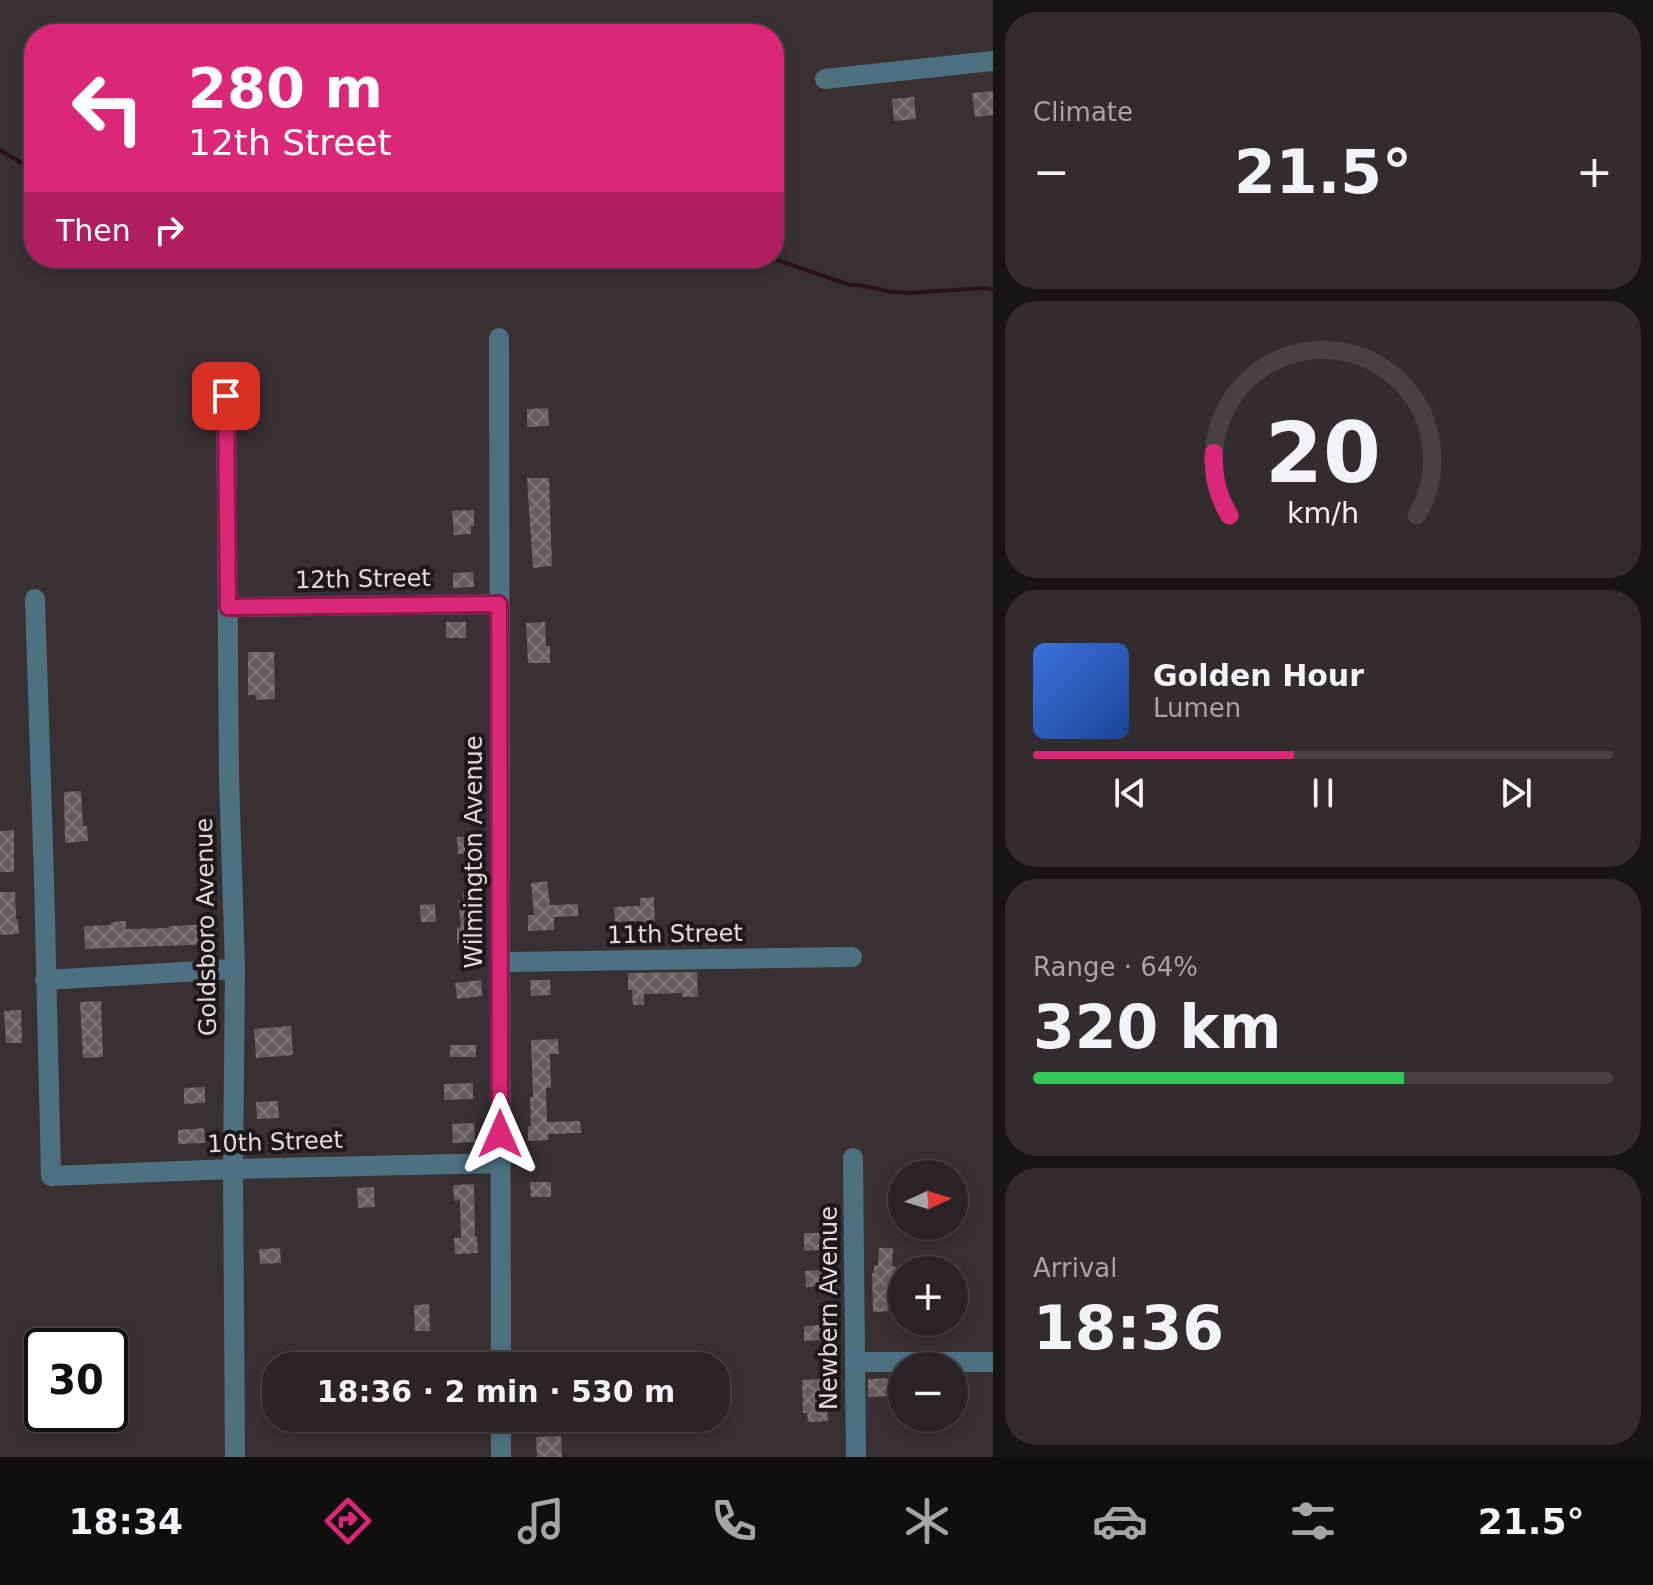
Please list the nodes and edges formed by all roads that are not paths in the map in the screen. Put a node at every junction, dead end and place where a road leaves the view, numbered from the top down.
1 (993, 61) edge
2 (825, 79) dead end
3 (499, 338) dead end
4 (226, 396) dead end
5 (35, 599) dead end
6 (499, 604) junction
7 (228, 607) junction
8 (852, 957) dead end
9 (500, 962) junction
10 (235, 969) junction
11 (45, 980) junction
12 (853, 1158) dead end
13 (501, 1163) junction
14 (233, 1169) junction
15 (501, 1352) edge
16 (855, 1362) junction
17 (993, 1362) edge
18 (501, 1432) edge
19 (235, 1457) edge
20 (501, 1457) edge
21 (856, 1457) edge

1 - 2 street
3 - 6 street, Wilmington Avenue
4 - 7 street, Goldsboro Avenue
5 - 11 street
6 - 7 street, 12th Street
6 - 9 street, Wilmington Avenue
7 - 10 street, Goldsboro Avenue
8 - 9 street, 11th Street
9 - 13 street, Wilmington Avenue
10 - 11 street
10 - 14 street, Goldsboro Avenue
11 - 14 street, 10th Street
12 - 16 street, Newbern Avenue
13 - 14 street, 10th Street
13 - 15 street, Wilmington Avenue
14 - 19 street, Goldsboro Avenue
16 - 17 street
16 - 21 street, Newbern Avenue
18 - 20 street

